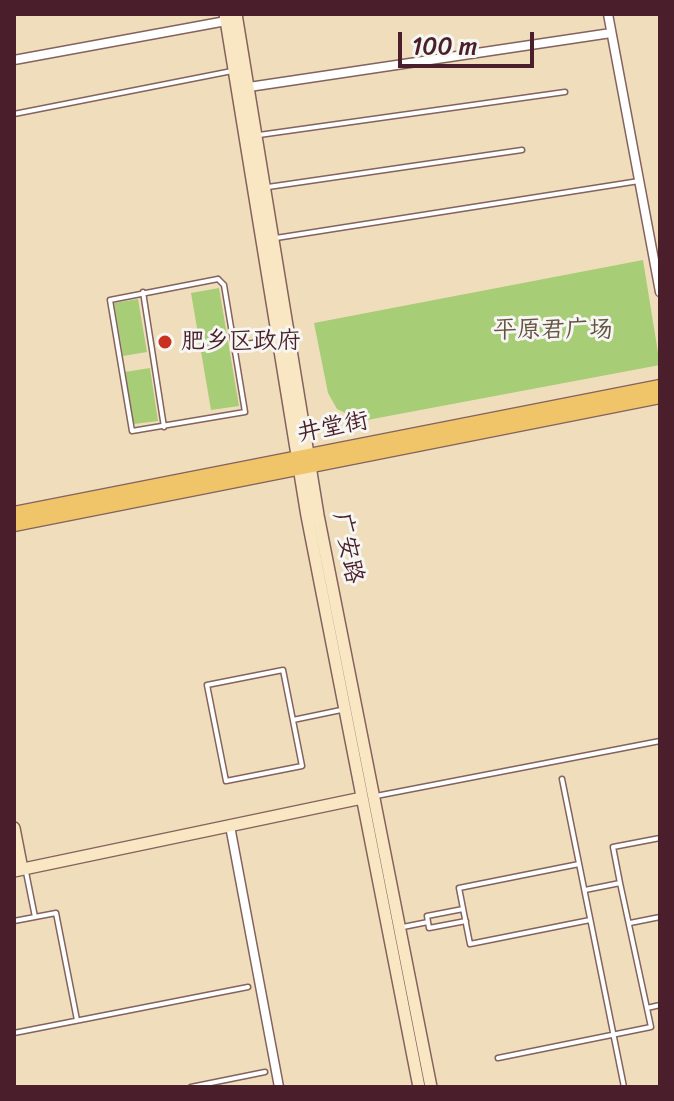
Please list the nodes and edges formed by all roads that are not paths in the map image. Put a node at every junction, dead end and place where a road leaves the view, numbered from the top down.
1 (608, 14) edge
2 (229, 16) edge
3 (611, 33) junction
4 (14, 60) edge
5 (234, 71) junction
6 (249, 87) junction
7 (565, 92) dead end
8 (14, 114) edge
9 (257, 135) junction
10 (522, 150) dead end
11 (639, 181) junction
12 (265, 187) junction
13 (274, 238) junction
14 (143, 292) junction
15 (660, 292) edge
16 (279, 338) junction
17 (235, 346) junction
18 (660, 386) edge
19 (660, 397) edge
20 (164, 427) junction
21 (304, 462) junction
22 (14, 513) edge
23 (14, 525) edge
24 (344, 710) junction
25 (293, 720) junction
26 (660, 741) edge
27 (562, 779) dead end
28 (368, 797) junction
29 (230, 826) junction
30 (14, 828) edge
31 (660, 838) edge
32 (579, 864) junction
33 (20, 870) edge
34 (620, 883) junction
35 (585, 890) junction
36 (463, 909) junction
37 (35, 917) junction
38 (660, 917) edge
39 (591, 920) junction
40 (14, 921) edge
41 (466, 921) junction
42 (428, 922) junction
43 (630, 923) junction
44 (399, 927) junction
45 (248, 987) dead end
46 (660, 1005) edge
47 (647, 1008) junction
48 (77, 1020) junction
49 (14, 1033) edge
50 (614, 1035) junction
51 (498, 1058) dead end
52 (265, 1072) dead end
53 (191, 1087) edge
54 (279, 1087) edge
55 (419, 1087) edge
56 (431, 1087) edge
57 (624, 1087) edge

1 - 3 street
2 - 4 street
2 - 5 main road, 广安路
2 - 6 main road, 广安路
3 - 6 street
3 - 11 street
5 - 8 lane
5 - 16 main road, 广安路
6 - 9 main road, 广安路
7 - 9 lane
9 - 12 main road, 广安路
10 - 12 lane
11 - 13 lane
11 - 15 street
12 - 13 main road, 广安路
13 - 21 main road, 广安路
14 - 17 lane
14 - 20 lane
14 - 20 lane
16 - 17 lane
16 - 21 main road, 广安路
17 - 20 lane
18 - 21 main road, 井堂街
19 - 21 main road, 井堂街
21 - 22 main road, 井堂街
21 - 23 main road, 井堂街
21 - 24 main road, 广安路
21 - 28 main road, 广安路
24 - 25 lane
24 - 28 main road, 广安路
25 - 25 lane
26 - 28 lane
27 - 32 lane
28 - 29 main road
28 - 44 main road, 广安路
28 - 55 main road, 广安路
29 - 33 main road
29 - 54 street
30 - 33 main road
31 - 34 lane
32 - 35 lane
32 - 36 lane
33 - 37 lane
34 - 35 lane
34 - 43 lane
35 - 39 lane
36 - 41 lane
36 - 42 lane
37 - 40 lane
37 - 48 lane
38 - 43 lane
39 - 41 lane
39 - 50 lane
41 - 42 lane
42 - 44 lane
43 - 47 lane
44 - 56 main road, 广安路
45 - 48 lane
46 - 47 lane
47 - 50 lane
48 - 49 lane
50 - 51 lane
50 - 57 lane
52 - 53 lane

